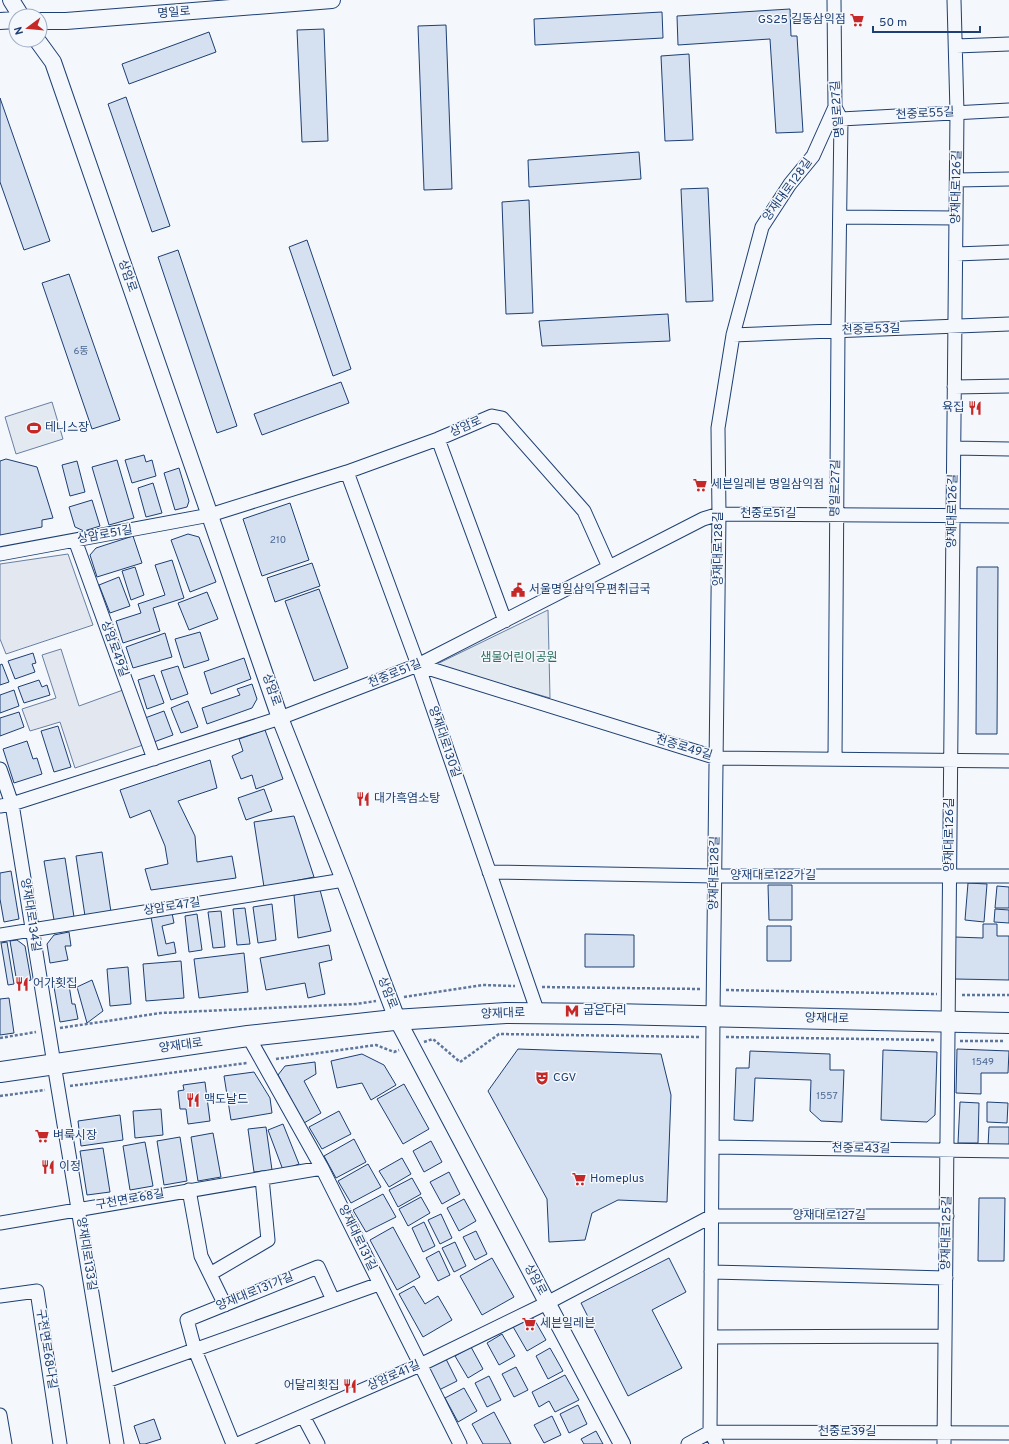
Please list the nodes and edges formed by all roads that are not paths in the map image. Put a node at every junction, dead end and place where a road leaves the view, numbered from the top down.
1 (332, 0) edge
2 (834, 0) edge
3 (954, 0) edge
4 (48, 21) edge
5 (1009, 44) edge
6 (956, 46) junction
7 (43, 48) edge
8 (1009, 110) edge
9 (958, 112) junction
10 (838, 113) junction
11 (1009, 179) edge
12 (957, 180) junction
13 (840, 217) junction
14 (956, 218) junction
15 (1009, 252) edge
16 (956, 254) junction
17 (1009, 324) edge
18 (955, 326) junction
19 (838, 331) junction
20 (733, 335) junction
21 (1009, 386) edge
22 (954, 387) junction
23 (438, 439) junction
24 (954, 448) junction
25 (1009, 449) edge
26 (347, 472) junction
27 (719, 514) junction
28 (210, 515) junction
29 (836, 515) junction
30 (953, 516) junction
31 (1009, 516) edge
32 (75, 540) junction
33 (0, 554) edge
34 (609, 567) junction
35 (505, 621) junction
36 (418, 665) junction
37 (280, 718) junction
38 (154, 758) junction
39 (717, 758) junction
40 (835, 759) junction
41 (951, 761) junction
42 (1009, 761) edge
43 (0, 769) edge
44 (6, 805) edge
45 (489, 872) junction
46 (715, 876) junction
47 (950, 876) junction
48 (1009, 876) edge
49 (344, 880) junction
50 (32, 930) junction
51 (0, 935) edge
52 (538, 1013) junction
53 (713, 1016) junction
54 (397, 1019) junction
55 (1009, 1023) edge
56 (949, 1031) junction
57 (248, 1036) junction
58 (54, 1064) junction
59 (0, 1072) edge
60 (712, 1147) junction
61 (948, 1150) junction
62 (1009, 1151) edge
63 (322, 1168) junction
64 (262, 1178) junction
65 (189, 1190) junction
66 (79, 1209) junction
67 (712, 1216) junction
68 (947, 1216) junction
69 (0, 1223) edge
70 (711, 1272) junction
71 (210, 1274) junction
72 (946, 1278) junction
73 (379, 1284) junction
74 (0, 1296) edge
75 (333, 1300) junction
76 (547, 1302) junction
77 (225, 1305) junction
78 (945, 1336) junction
79 (711, 1337) junction
80 (194, 1350) junction
81 (420, 1365) junction
82 (107, 1381) junction
83 (0, 1415) edge
84 (303, 1416) junction
85 (710, 1432) junction
86 (1009, 1433) edge
87 (2, 1436) edge
88 (827, 1438) edge
89 (944, 1438) edge
90 (60, 1444) edge
91 (117, 1444) edge
92 (233, 1444) edge
93 (238, 1444) edge
94 (318, 1444) edge
95 (460, 1444) edge
96 (622, 1444) edge
97 (688, 1444) edge
98 (717, 1444) edge

1 - 4 street, 명일로
2 - 10 street, 명일로27길
3 - 6 street, 양재대로126길
5 - 6 street
6 - 9 street, 양재대로126길
7 - 28 street, 상암로
8 - 9 street, 천중로55길
9 - 10 street, 천중로55길
9 - 12 street, 양재대로126길
10 - 13 street, 명일로27길
10 - 20 street, 양재대로128길
11 - 12 street
12 - 14 street, 양재대로126길
13 - 14 street
13 - 19 street, 명일로27길
14 - 16 street, 양재대로126길
15 - 16 street
16 - 18 street, 양재대로126길
17 - 18 street, 천중로53길
18 - 19 street, 천중로53길
18 - 22 street, 양재대로126길
19 - 20 street, 천중로53길
19 - 29 street, 명일로27길
20 - 27 street, 양재대로128길
21 - 22 street
22 - 24 street, 양재대로126길
23 - 26 street, 상암로
23 - 34 street, 상암로
23 - 35 street
24 - 25 street
24 - 30 street, 양재대로126길
26 - 28 street, 상암로
26 - 36 street, 양재대로130길
27 - 29 street, 천중로51길
27 - 34 street, 천중로51길
27 - 39 street, 양재대로128길
28 - 32 street, 상암로51길
28 - 37 street, 상암로
29 - 30 street, 천중로51길
29 - 40 street, 명일로27길
30 - 31 street, 천중로51길
30 - 41 street, 양재대로126길
32 - 33 street, 상암로51길
32 - 38 street, 상암로49길
34 - 35 street, 천중로51길
35 - 36 street, 천중로51길
36 - 37 street, 천중로51길
36 - 39 street, 천중로49길
36 - 45 street, 양재대로130길
37 - 38 street
37 - 49 street, 상암로
38 - 44 street
39 - 40 street, 천중로49길
39 - 46 street, 양재대로128길
40 - 41 street, 천중로49길
41 - 42 street, 천중로49길
41 - 47 street, 양재대로126길
43 - 44 street, 양재대로134길
44 - 50 street, 양재대로134길
45 - 46 street, 양재대로122가길
45 - 52 street, 양재대로130길
46 - 47 street, 양재대로122가길
46 - 53 street, 양재대로128길
47 - 48 street, 양재대로122가길
47 - 56 street, 양재대로126길
49 - 50 street, 상암로47길
49 - 54 street, 상암로
50 - 51 street, 상암로47길
50 - 58 street, 양재대로134길
52 - 53 main road, 양재대로
52 - 54 main road, 양재대로
53 - 56 main road, 양재대로
53 - 60 street
54 - 57 main road, 양재대로
54 - 76 street, 상암로
55 - 56 main road, 양재대로
56 - 61 street, 양재대로125길
57 - 58 main road, 양재대로
57 - 63 street, 양재대로131길
58 - 59 main road, 양재대로
58 - 66 street, 양재대로133길
60 - 61 street, 천중로43길
60 - 67 street
61 - 62 street, 천중로43길
61 - 68 street, 양재대로125길
63 - 64 street, 구천면로68길
63 - 73 street, 양재대로131길
64 - 65 street, 구천면로68길
64 - 71 street
65 - 66 street, 구천면로68길
65 - 71 street
66 - 69 street, 구천면로68길
66 - 82 street, 양재대로133길
67 - 68 street, 양재대로127길
67 - 70 street
67 - 76 street, 상암로41길
68 - 72 street, 양재대로125길
70 - 72 street
70 - 79 street
71 - 77 street
72 - 78 street, 양재대로125길
73 - 75 street
73 - 81 street, 양재대로131길
74 - 90 street, 구천면로68나길
75 - 77 street, 양재대로131가길
75 - 80 street
76 - 81 street, 상암로41길
76 - 96 street, 상암로
77 - 80 street, 양재대로131가길
78 - 79 street
78 - 89 street, 양재대로125길
79 - 85 street
80 - 82 street
80 - 92 street
81 - 84 street, 상암로41길
81 - 95 street, 양재대로131길
82 - 91 street, 양재대로133길
83 - 87 street
84 - 93 street, 상암로41길
84 - 94 street
85 - 88 street, 천중로39길
85 - 97 street, 천중로39길
85 - 98 street
86 - 89 street, 천중로39길
88 - 89 street, 천중로39길

